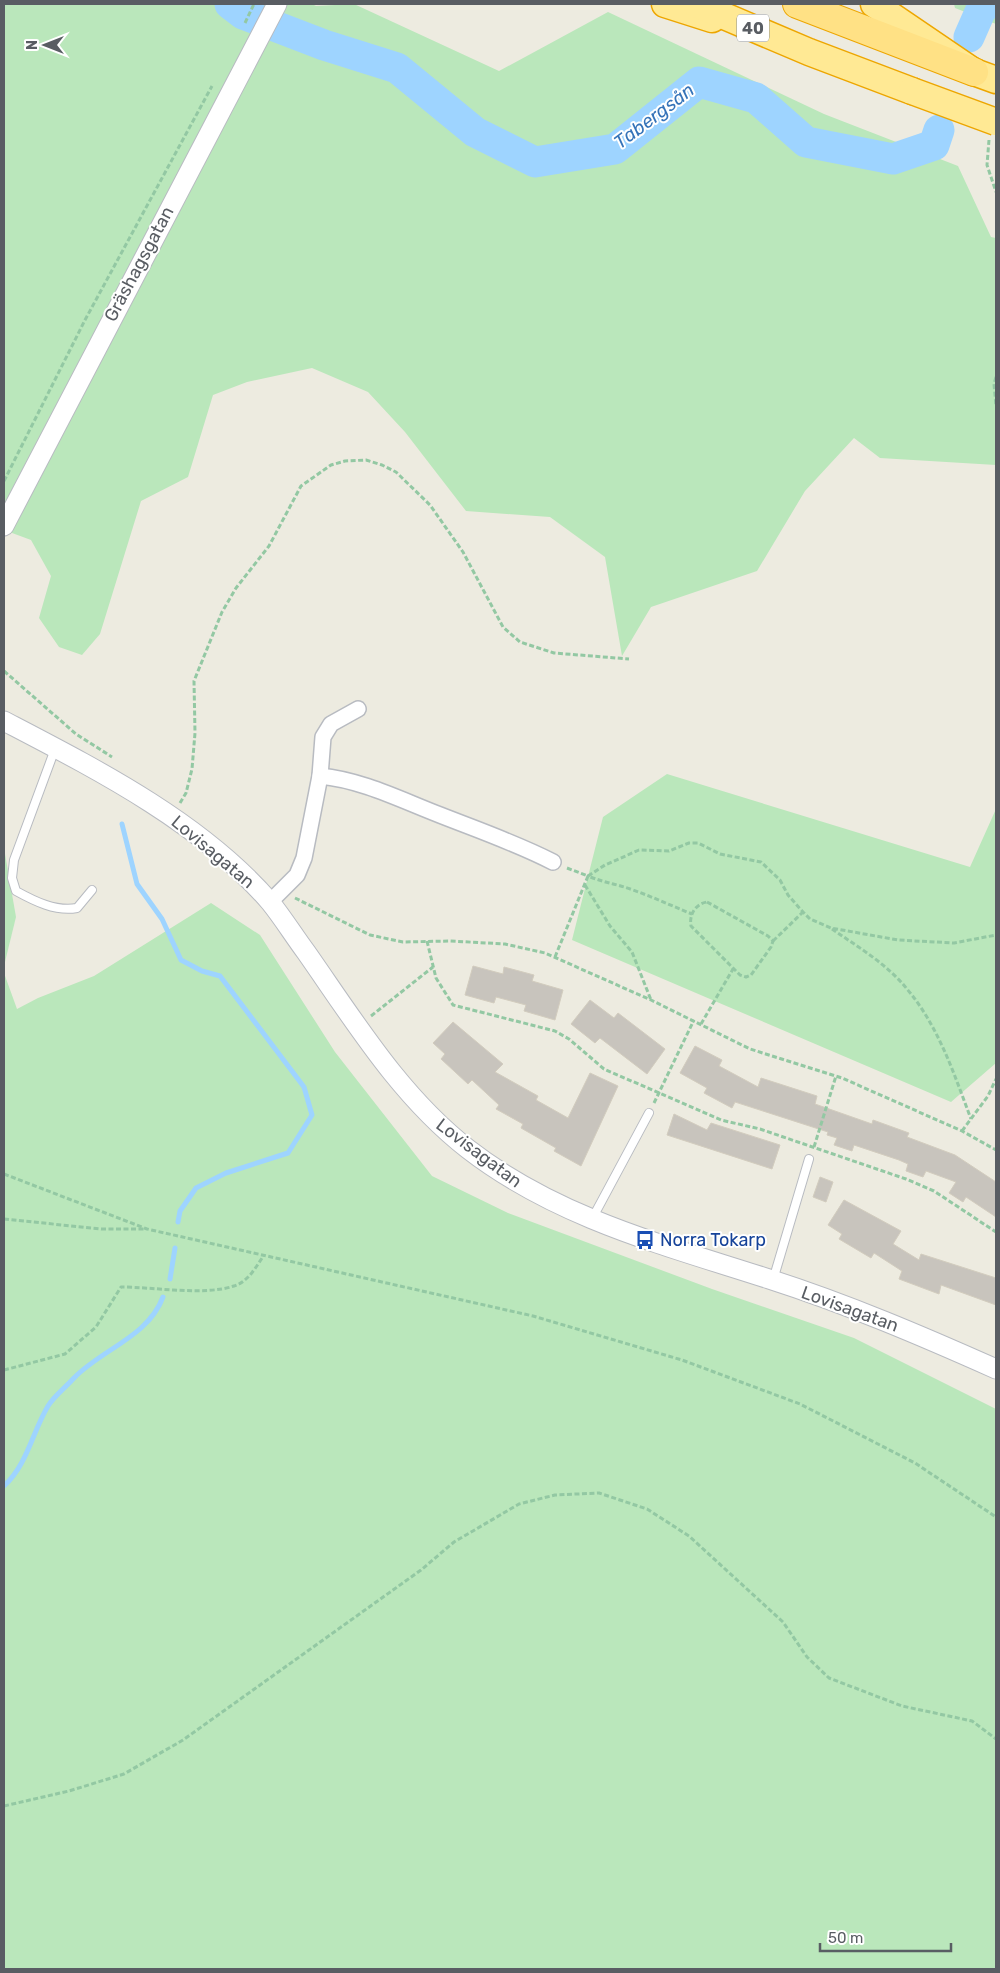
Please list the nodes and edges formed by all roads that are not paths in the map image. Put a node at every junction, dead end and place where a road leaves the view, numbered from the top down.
1 (665, 4) edge
2 (696, 4) edge
3 (797, 4) edge
4 (874, 4) edge
5 (274, 8) edge
6 (908, 38) junction
7 (810, 52) junction
8 (985, 76) edge
9 (994, 128) edge
10 (4, 526) edge
11 (358, 709) dead end
12 (4, 721) edge
13 (55, 748) junction
14 (320, 776) junction
15 (553, 862) road end
16 (92, 890) dead end
17 (276, 896) junction
18 (649, 1113) road end
19 (810, 1159) road end
20 (591, 1220) junction
21 (773, 1280) junction
22 (996, 1369) edge

1 - 7 highway
2 - 7 highway, 40
3 - 6 highway
4 - 6 highway
5 - 10 street, Gräshagsgatan
6 - 8 highway
7 - 9 highway, 40, bridge
11 - 14 street
12 - 13 street, Lovisagatan
13 - 16 lane
13 - 17 street, Lovisagatan
14 - 15 street
14 - 17 street
17 - 20 street, Lovisagatan
18 - 20 lane
19 - 21 lane
20 - 21 street, Lovisagatan
21 - 22 street, Lovisagatan

